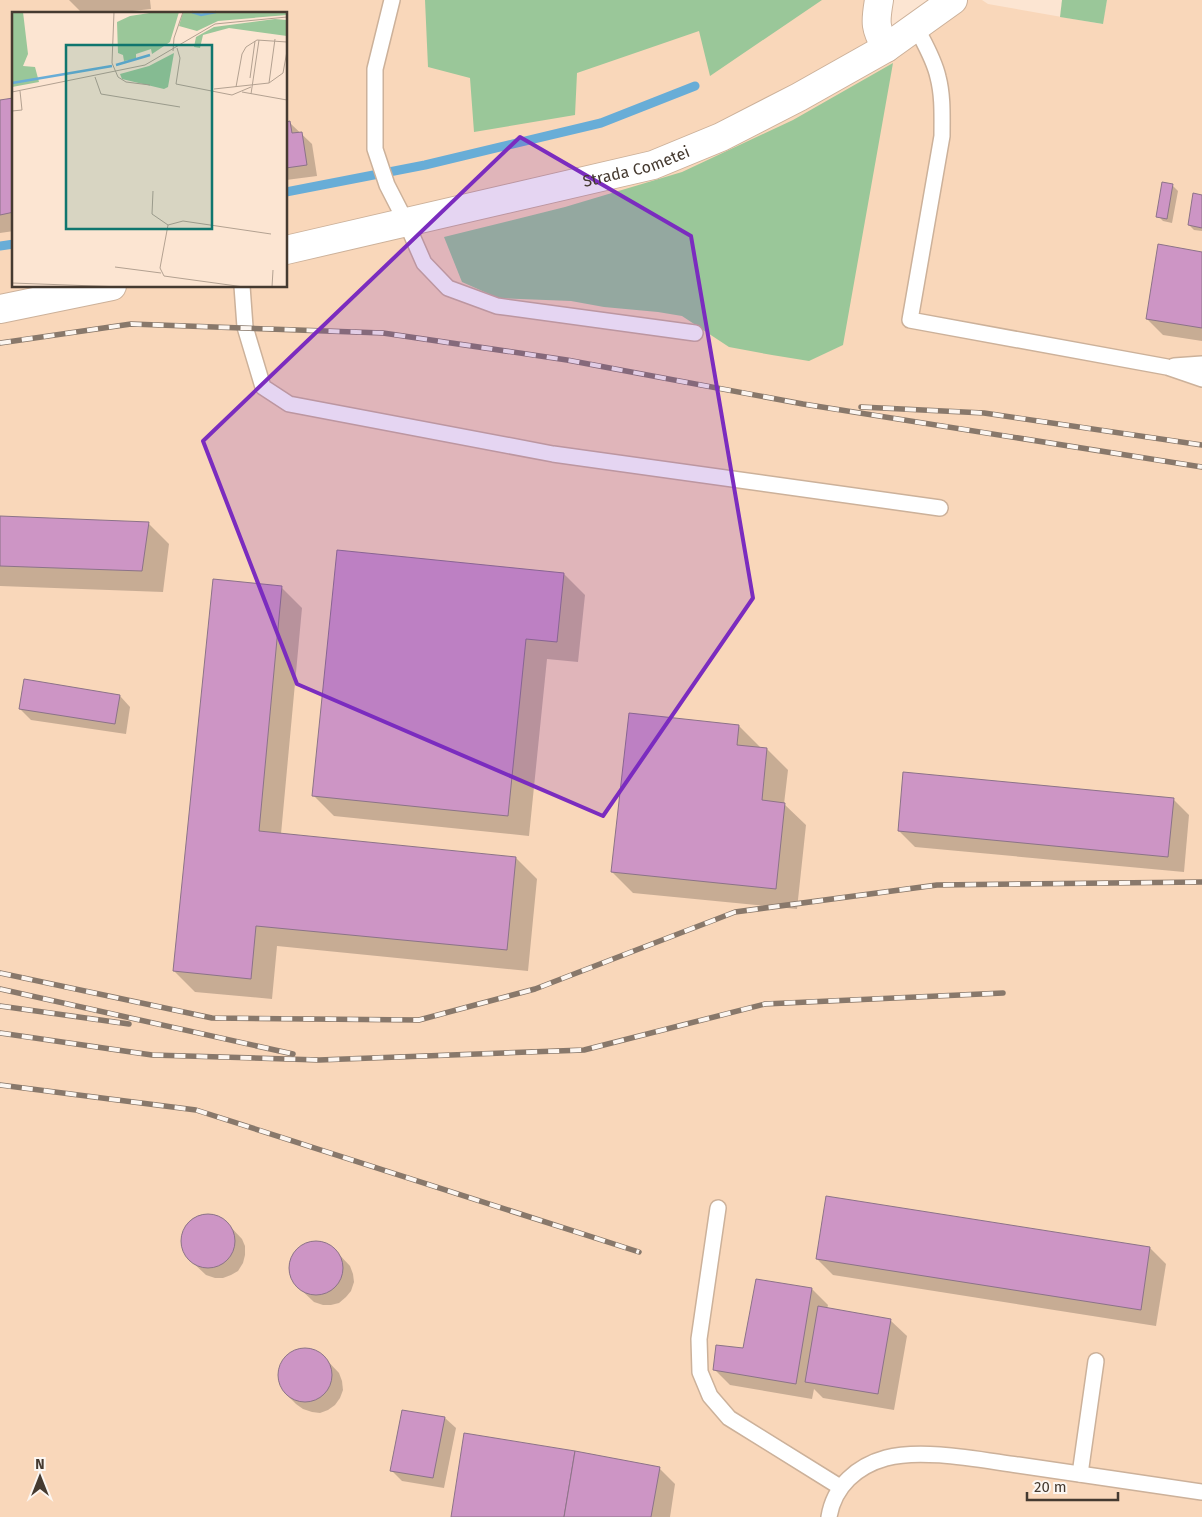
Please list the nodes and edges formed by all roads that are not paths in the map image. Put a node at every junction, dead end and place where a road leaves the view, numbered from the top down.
1 (392, 0) edge
2 (879, 0) edge
3 (953, 0) edge
4 (916, 27) junction
5 (886, 48) junction
6 (406, 222) junction
7 (288, 250) edge
8 (102, 288) edge
9 (242, 288) edge
10 (0, 309) edge
11 (695, 333) dead end
12 (1202, 364) edge
13 (1166, 367) junction
14 (1202, 379) edge
15 (940, 508) dead end
16 (718, 1208) dead end
17 (1096, 1361) dead end
18 (1080, 1474) junction
19 (840, 1487) junction
20 (1202, 1492) edge
21 (829, 1517) edge

1 - 6 lane
2 - 5 street
3 - 4 street, Strada Cometei
4 - 5 street, Strada Cometei
4 - 13 lane
5 - 6 street, Strada Cometei
6 - 7 street, Strada Cometei
6 - 11 lane
8 - 10 street
9 - 15 lane
12 - 13 lane
13 - 14 lane
16 - 19 lane
17 - 18 lane
18 - 19 lane
18 - 20 lane
19 - 21 lane

